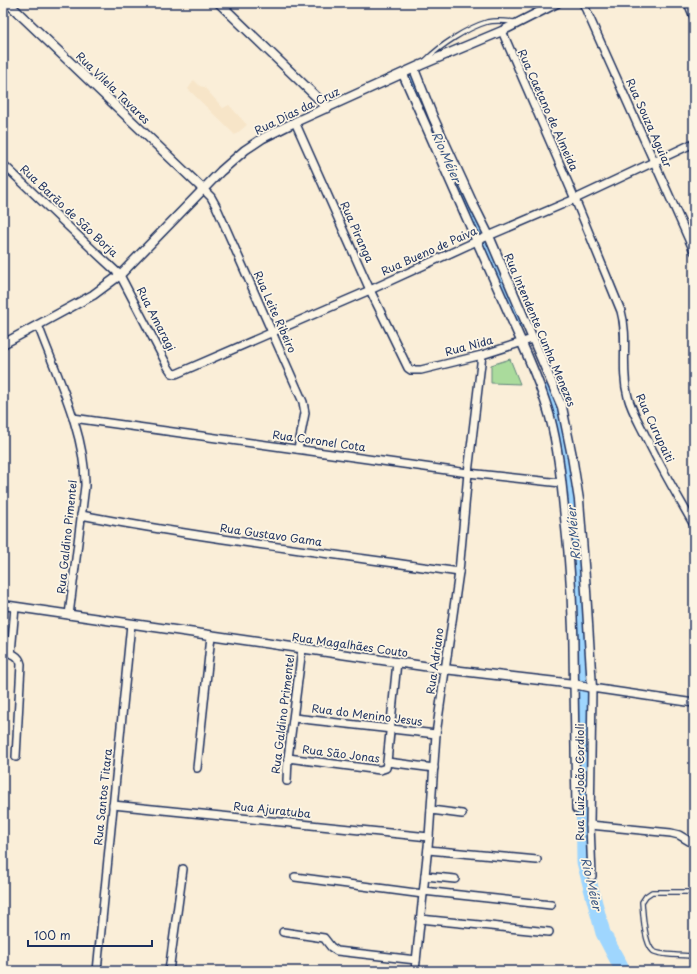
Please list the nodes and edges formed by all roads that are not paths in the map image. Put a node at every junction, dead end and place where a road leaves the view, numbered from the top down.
1 (8, 3) edge
2 (219, 3) edge
3 (557, 3) edge
4 (583, 3) edge
5 (688, 3) edge
6 (694, 17) edge
7 (518, 23) junction
8 (502, 31) junction
9 (417, 67) junction
10 (403, 74) junction
11 (328, 108) junction
12 (295, 122) junction
13 (694, 143) edge
14 (654, 161) junction
15 (3, 164) edge
16 (203, 189) junction
17 (574, 199) junction
18 (483, 238) junction
19 (694, 251) edge
20 (120, 275) junction
21 (370, 290) junction
22 (38, 325) junction
23 (271, 332) junction
24 (532, 339) junction
25 (522, 343) junction
26 (3, 344) edge
27 (482, 355) junction
28 (411, 370) joint
29 (172, 373) joint
30 (73, 418) junction
31 (298, 449) junction
32 (468, 473) junction
33 (562, 483) junction
34 (81, 515) junction
35 (694, 525) edge
36 (459, 572) junction
37 (3, 605) edge
38 (15, 607) junction
39 (70, 615) junction
40 (131, 624) junction
41 (211, 636) junction
42 (302, 649) junction
43 (7, 653) edge
44 (397, 662) junction
45 (444, 669) junction
46 (583, 686) junction
47 (694, 703) edge
48 (294, 718) junction
49 (390, 728) junction
50 (436, 734) junction
51 (16, 757) dead end
52 (288, 758) junction
53 (387, 762) junction
54 (197, 768) dead end
55 (434, 768) junction
56 (287, 782) dead end
57 (113, 805) junction
58 (576, 809) dead end
59 (431, 810) junction
60 (462, 814) dead end
61 (590, 826) junction
62 (429, 836) junction
63 (694, 844) edge
64 (428, 850) junction
65 (537, 860) dead end
66 (183, 869) dead end
67 (425, 876) junction
68 (592, 876) dead end
69 (295, 877) dead end
70 (455, 879) dead end
71 (694, 892) edge
72 (423, 893) junction
73 (551, 905) dead end
74 (420, 919) junction
75 (283, 932) dead end
76 (549, 932) dead end
77 (694, 956) edge
78 (416, 960) junction
79 (97, 971) edge
80 (170, 971) edge
81 (415, 971) edge

1 - 16 street, Rua Vilela Tavares
2 - 11 street
3 - 7 street, Rua Dias da Cruz
4 - 14 street, Rua Souza Aguiar
5 - 6 street
7 - 8 street, Rua Dias da Cruz
7 - 9 lane
8 - 9 street, Rua Dias da Cruz
8 - 17 street, Rua Caetano de Almeida
9 - 10 street, Rua Dias da Cruz
9 - 18 street, Rua Intendente Cunha Menezes
10 - 11 street, Rua Dias da Cruz
10 - 18 street, Rua Intendente Cunha Menezes
11 - 12 street, Rua Dias da Cruz
12 - 16 street, Rua Dias da Cruz
12 - 21 street, Rua Piranga
13 - 14 street, Rua Bueno de Paiva
14 - 17 street, Rua Bueno de Paiva
14 - 19 street, Rua Souza Aguiar
15 - 20 street, Rua Barão de São Borja
16 - 20 street, Rua Dias da Cruz
16 - 23 street, Rua Leite Ribeiro
17 - 18 street, Rua Bueno de Paiva
17 - 35 street, Rua Curupaiti
18 - 21 street, Rua Bueno de Paiva
18 - 24 street, Rua Intendente Cunha Menezes
18 - 25 street, Rua Intendente Cunha Menezes
20 - 22 street, Rua Dias da Cruz
20 - 29 street, Rua Amaragi
21 - 23 street, Rua Bueno de Paiva
21 - 28 street, Rua Piranga
22 - 26 street, Rua Dias da Cruz
22 - 30 street, Rua Galdino Pimentel
23 - 29 street, Rua Bueno de Paiva
23 - 31 street, Rua Leite Ribeiro
24 - 25 street, Rua Nida
24 - 46 street, Rua Intendente Cunha Menezes
25 - 27 street, Rua Nida
25 - 33 street, Rua Intendente Cunha Menezes
27 - 28 street, Rua Nida
27 - 32 street, Rua Adriano
30 - 31 street, Rua Coronel Cota
30 - 34 street, Rua Galdino Pimentel
31 - 32 street, Rua Coronel Cota
32 - 33 street, Rua Coronel Cota
32 - 36 street, Rua Adriano
33 - 46 street, Rua Intendente Cunha Menezes
34 - 36 street, Rua Gustavo Gama
34 - 39 street, Rua Galdino Pimentel
36 - 45 street, Rua Adriano
37 - 38 street, Rua Magalhães Couto
38 - 39 street, Rua Magalhães Couto
38 - 43 street
39 - 40 street, Rua Magalhães Couto
40 - 41 street, Rua Magalhães Couto
40 - 57 street, Rua Santos Titara
41 - 42 street, Rua Magalhães Couto
41 - 54 street
42 - 44 street, Rua Magalhães Couto
42 - 48 street, Rua Galdino Primentel
43 - 51 street
44 - 45 street, Rua Magalhães Couto
44 - 49 street
45 - 46 street, Rua Magalhães Couto
45 - 50 street, Rua Adriano
46 - 47 street, Rua Magalhães Couto
46 - 58 street, Rua Luiz João Cordioli
46 - 61 street, Rua Luiz João Cordioli
48 - 49 street, Rua do Menino Jesus
48 - 52 street, Rua Galdino Primentel
49 - 50 street, Rua do Menino Jesus
49 - 53 street
50 - 55 street, Rua Adriano
52 - 53 street, Rua São Jonas
52 - 56 street, Rua Galdino Primentel
53 - 55 street, Rua São Jonas
55 - 59 street, Rua Adriano
57 - 62 street, Rua Ajuratuba
57 - 79 street, Rua Santos Titara
59 - 60 street
59 - 62 street, Rua Adriano
61 - 63 street
61 - 68 street, Rua Luiz João Cordioli
62 - 64 street, Rua Adriano
64 - 65 street
64 - 67 street, Rua Adriano
66 - 80 street
67 - 70 street
67 - 72 street, Rua Adriano
69 - 72 street
71 - 77 lane
72 - 73 street
72 - 74 street, Rua Adriano
74 - 76 street
74 - 78 street, Rua Adriano
75 - 78 street
78 - 81 street, Rua Adriano

